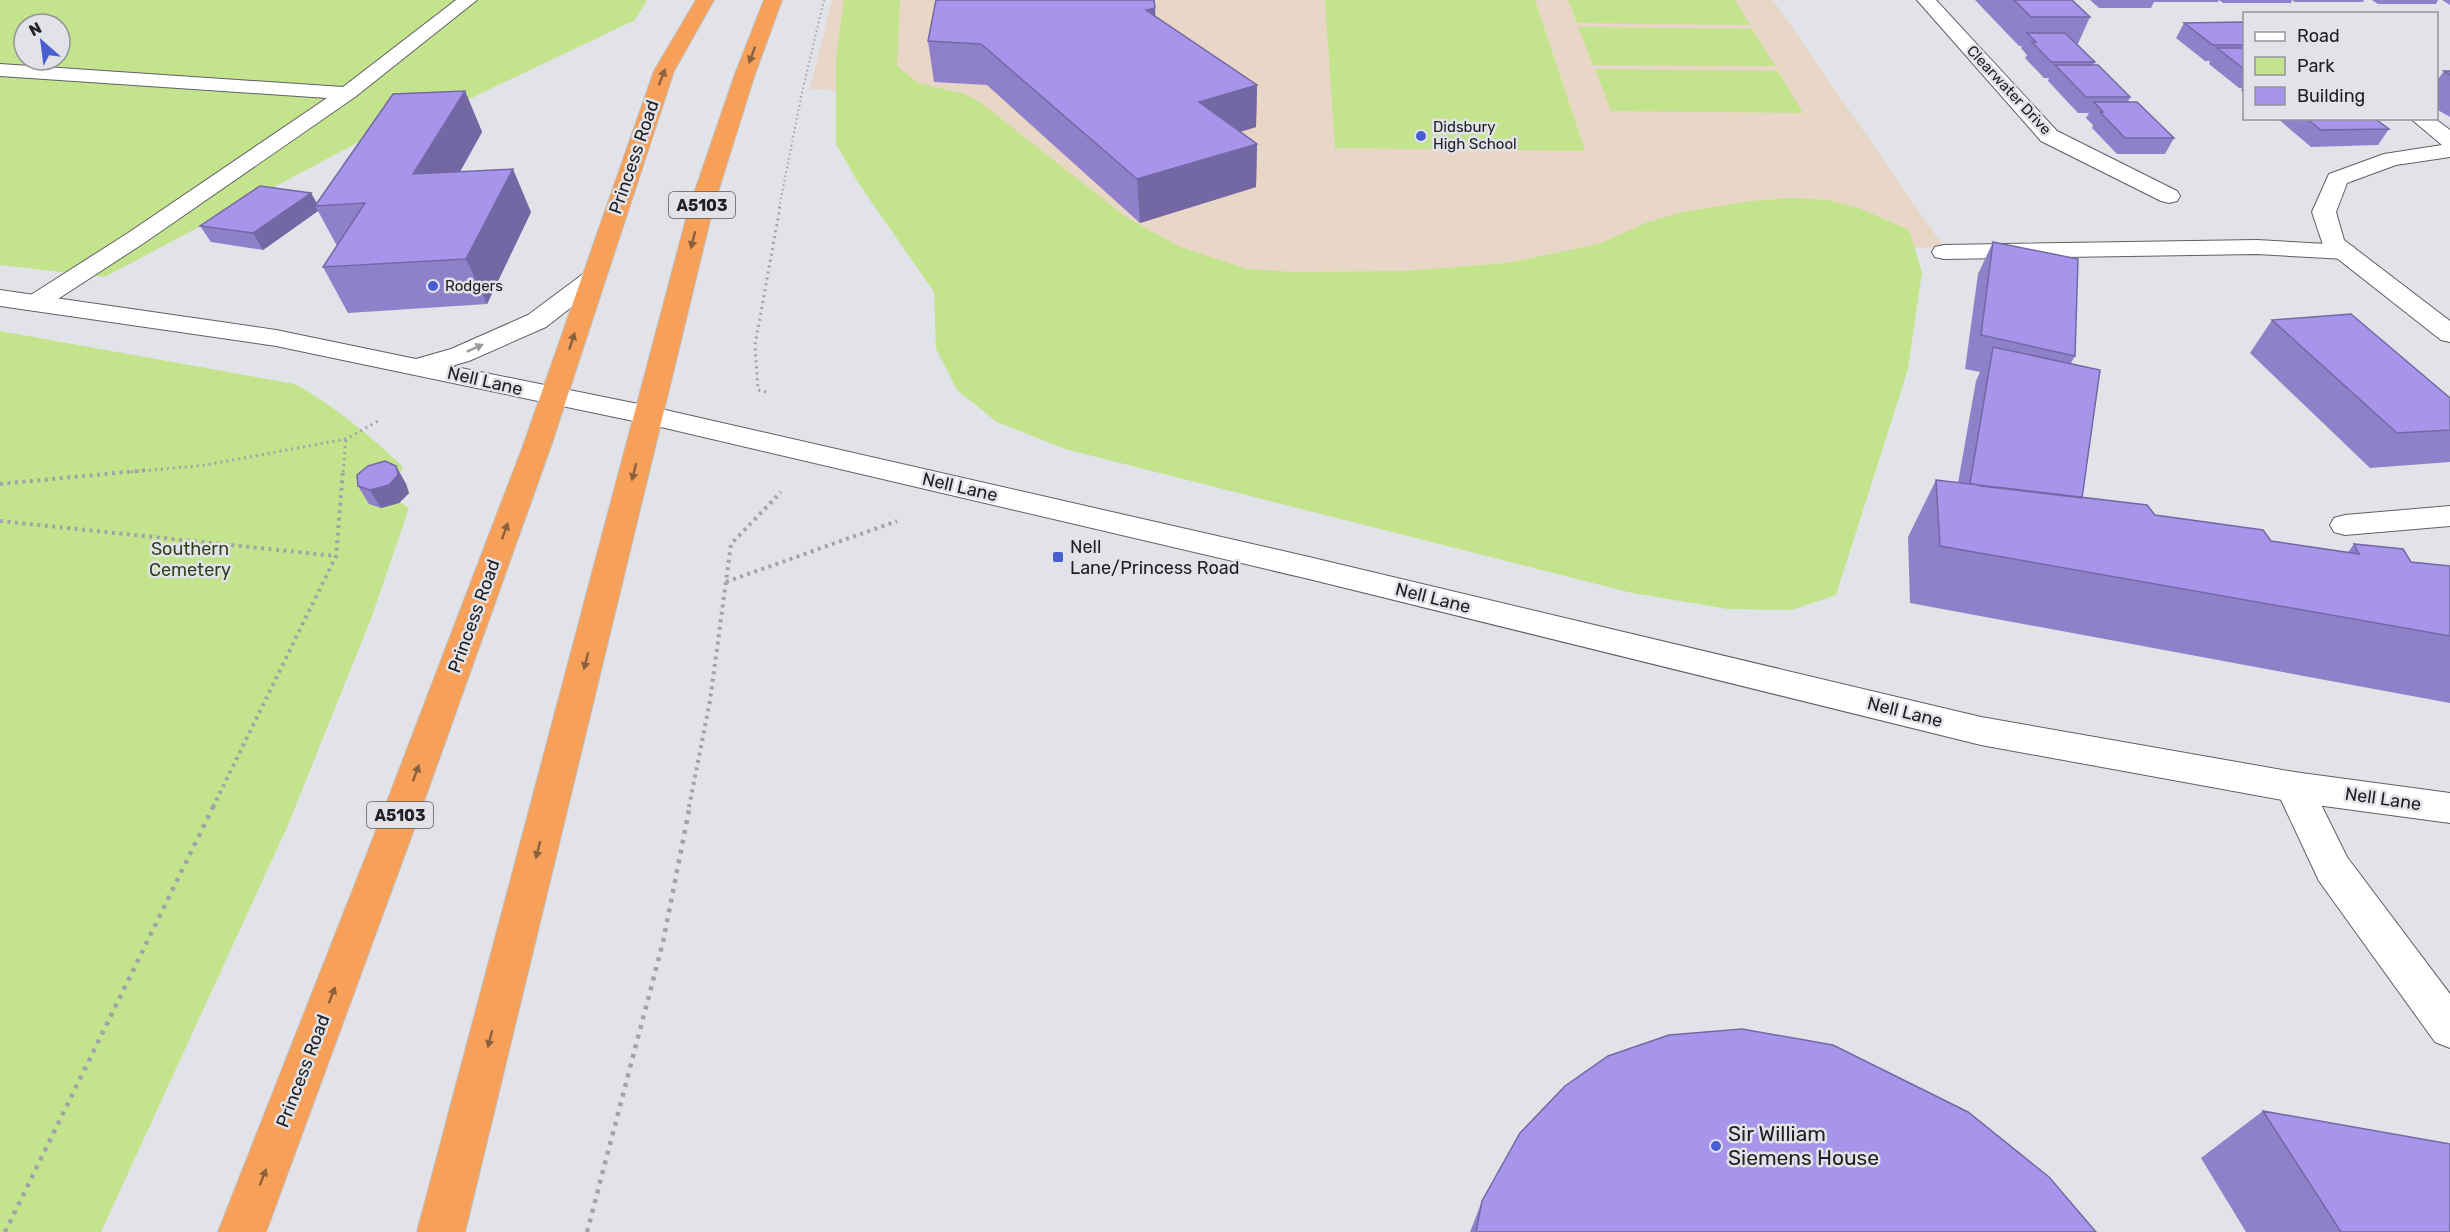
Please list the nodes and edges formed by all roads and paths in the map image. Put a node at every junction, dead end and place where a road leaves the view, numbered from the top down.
1 (468, 0) edge
2 (705, 0) edge
3 (773, 0) edge
4 (824, 0) edge
5 (1926, 0) edge
6 (0, 70) edge
7 (348, 93) junction
8 (2423, 120) edge
9 (2450, 140) edge
10 (2450, 150) edge
11 (2169, 196) dead end
12 (1944, 252) dead end
13 (2346, 252) junction
14 (592, 279) junction
15 (0, 298) edge
16 (35, 303) junction
17 (2450, 334) edge
18 (419, 366) junction
19 (769, 393) dead end
20 (554, 397) junction
21 (648, 415) junction
22 (380, 420) dead end
23 (346, 439) junction
24 (0, 484) edge
25 (2450, 516) edge
26 (905, 518) dead end
27 (0, 520) edge
28 (2345, 525) dead end
29 (731, 544) dead end
30 (336, 556) junction
31 (726, 582) junction
32 (2294, 787) junction
33 (2450, 808) edge
34 (2450, 1028) edge
35 (4, 1232) edge
36 (242, 1232) edge
37 (441, 1232) edge
38 (586, 1232) edge

1 - 7 street
14 -> 2 highway, Princess Road / A5103
3 -> 21 highway, A5103
4 - 19 path
5 - 11 street, Clearwater Drive
6 - 7 street
7 - 16 street
8 - 9 street
10 - 13 street
12 - 13 street
13 - 17 street
18 -> 14 street, Nell Lane
20 -> 14 highway, Princess Road / A5103
15 - 16 street, Nell Lane
16 - 18 street, Nell Lane
18 - 20 street, Nell Lane
20 - 21 street, Nell Lane
36 -> 20 highway, Princess Road / A5103
21 - 32 street, Nell Lane
21 -> 37 highway, A5103
22 - 23 path
23 - 24 path
23 - 30 path
25 - 28 street
26 - 31 path
27 - 30 path
29 - 31 path
30 - 35 path
31 - 38 path
32 - 33 street, Nell Lane
32 - 34 street

